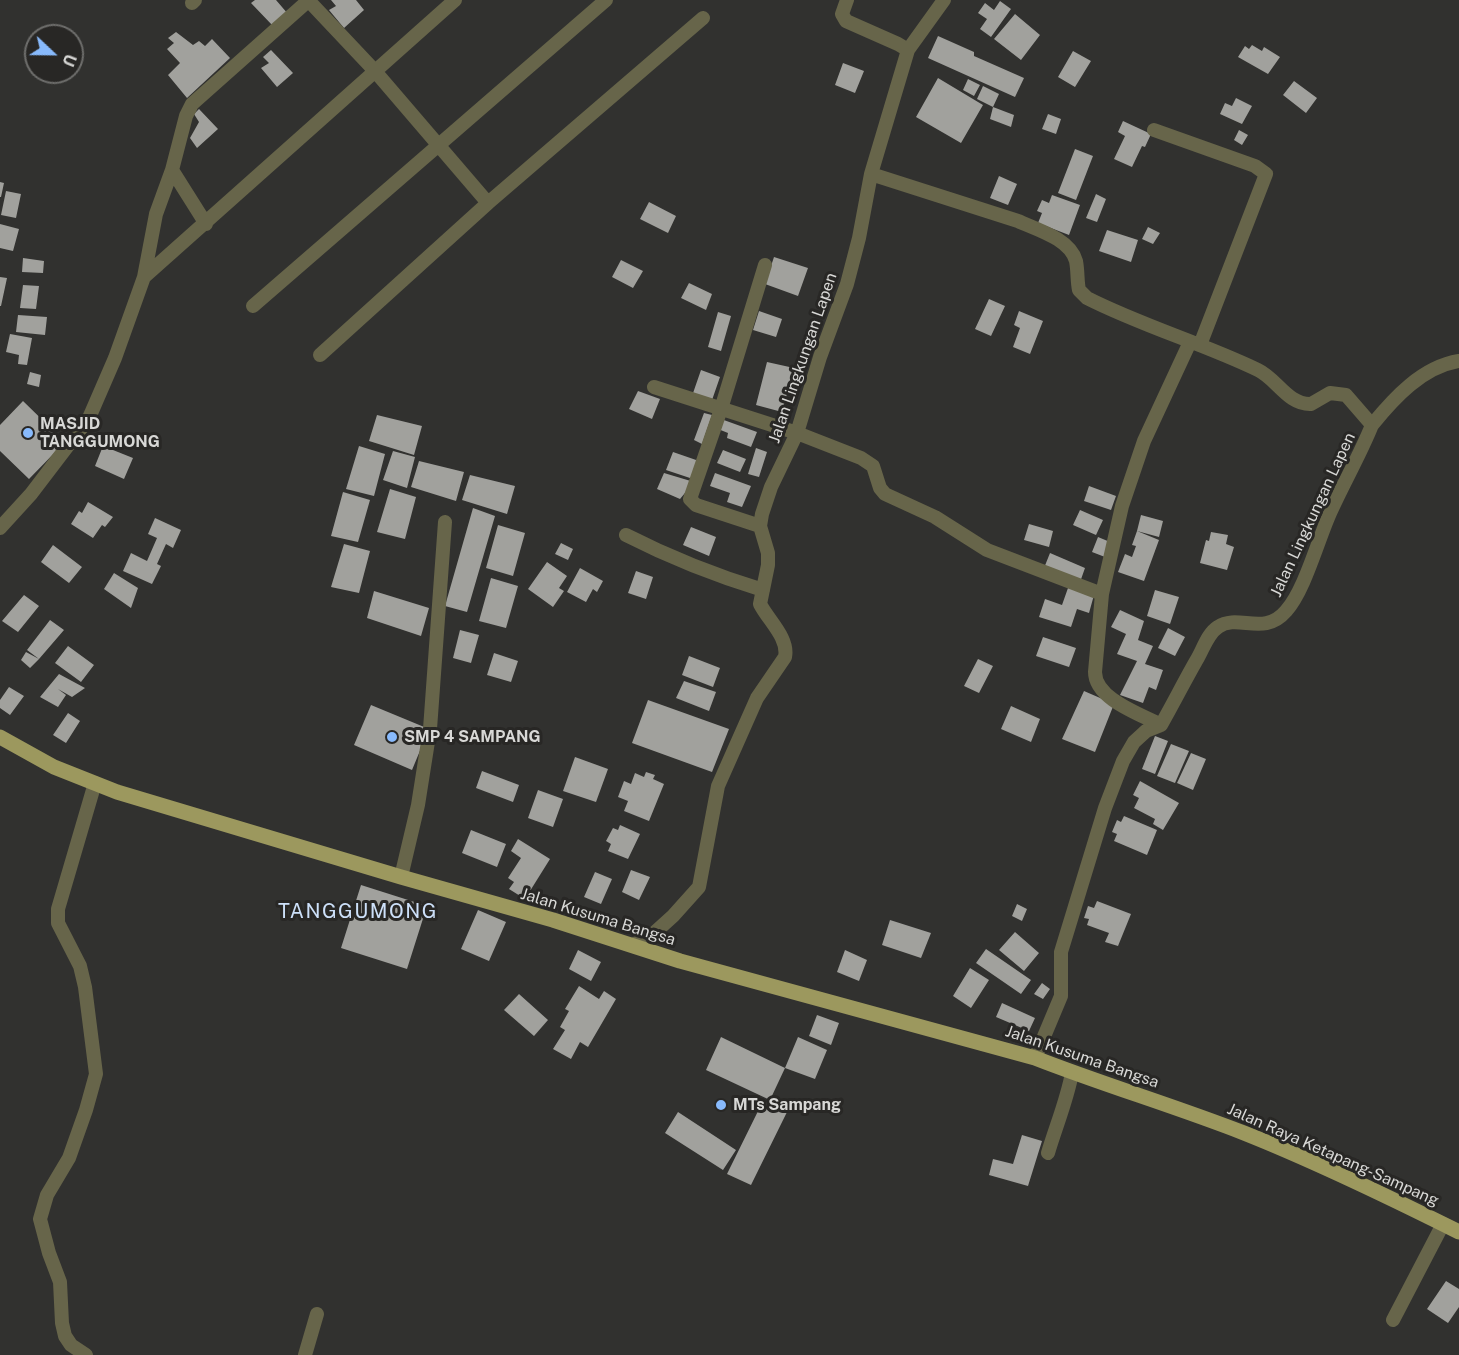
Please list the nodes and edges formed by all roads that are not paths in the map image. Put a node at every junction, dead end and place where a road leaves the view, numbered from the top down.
1 (309, 0) edge
2 (455, 0) edge
3 (606, 0) edge
4 (847, 0) edge
5 (944, 0) edge
6 (703, 18) dead end
7 (908, 50) junction
8 (374, 70) junction
9 (1154, 130) dead end
10 (440, 146) junction
11 (172, 170) junction
12 (870, 174) junction
13 (488, 203) junction
14 (206, 224) junction
15 (765, 265) dead end
16 (144, 277) junction
17 (253, 306) dead end
18 (1195, 344) junction
19 (320, 355) dead end
20 (1459, 361) edge
21 (654, 387) dead end
22 (721, 409) junction
23 (1372, 424) junction
24 (797, 433) junction
25 (445, 522) dead end
26 (760, 526) junction
27 (0, 528) edge
28 (626, 535) dead end
29 (763, 590) junction
30 (1102, 594) junction
31 (1161, 725) junction
32 (0, 737) edge
33 (95, 783) junction
34 (401, 878) junction
35 (633, 945) junction
36 (1035, 1058) junction
37 (1072, 1073) junction
38 (1191, 1114) joint
39 (1048, 1152) dead end
40 (1443, 1224) junction
41 (1459, 1232) edge
42 (317, 1314) dead end
43 (1393, 1320) dead end
44 (86, 1355) edge
45 (305, 1355) edge

1 - 8 street
1 - 11 street
2 - 8 street
3 - 10 street
4 - 7 street
5 - 7 street
6 - 13 street
7 - 12 street
8 - 10 street
8 - 14 street
9 - 18 street
10 - 13 street
10 - 17 street
11 - 14 street
11 - 16 street
12 - 18 street, Jalan Lingkungan Lapen
12 - 24 street, Jalan Lingkungan Lapen
13 - 19 street
14 - 16 street
15 - 22 street
16 - 27 street
18 - 23 street, Jalan Lingkungan Lapen
18 - 30 street
20 - 23 street
21 - 22 street
22 - 24 street
22 - 26 street
23 - 31 street, Jalan Lingkungan Lapen
24 - 26 street, Jalan Lingkungan Lapen
24 - 30 street
25 - 34 street
26 - 29 street
28 - 29 street
29 - 35 street
30 - 31 street
31 - 36 street, Jalan Lingkungan Lapen
32 - 33 main road, Jalan Kusuma Bangsa
33 - 34 main road, Jalan Kusuma Bangsa
33 - 44 street
34 - 35 main road, Jalan Kusuma Bangsa
35 - 36 main road, Jalan Kusuma Bangsa
36 - 37 main road, Jalan Kusuma Bangsa
37 - 38 main road, Jalan Kusuma Bangsa
37 - 39 street
38 - 40 main road, Jalan Raya Ketapang-Sampang
40 - 41 main road, Jalan Raya Ketapang-Sampang
40 - 43 street
42 - 45 street

